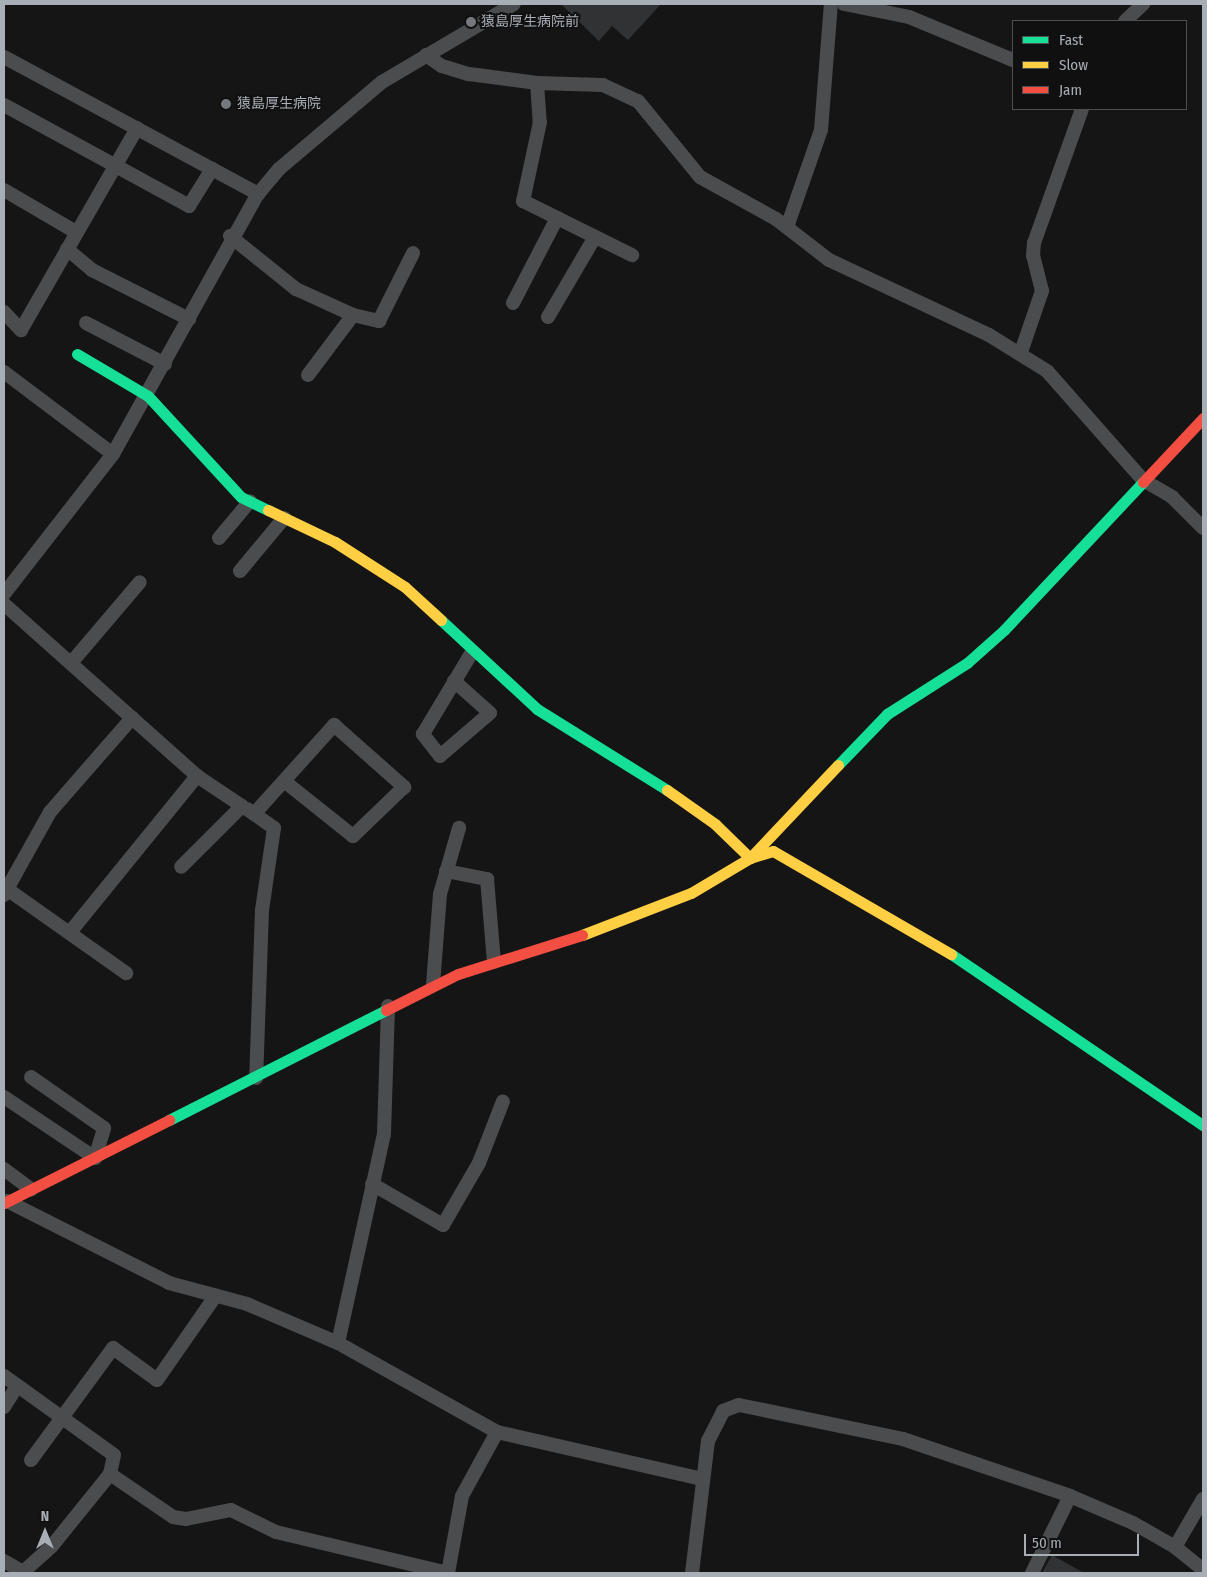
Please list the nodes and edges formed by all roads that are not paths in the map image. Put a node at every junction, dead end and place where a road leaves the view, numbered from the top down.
1 (514, 4) edge
2 (830, 4) edge
3 (844, 4) edge
4 (1143, 4) edge
5 (1127, 20) edge
6 (426, 55) junction
7 (4, 57) edge
8 (1012, 60) edge
9 (536, 83) junction
10 (4, 105) edge
11 (1082, 110) edge
12 (137, 128) junction
13 (114, 165) junction
14 (212, 169) junction
15 (4, 190) edge
16 (258, 194) junction
17 (557, 218) junction
18 (787, 227) junction
19 (76, 232) junction
20 (230, 236) junction
21 (595, 237) junction
22 (67, 248) junction
23 (413, 253) dead end
24 (632, 255) dead end
25 (513, 303) dead end
26 (4, 312) edge
27 (353, 315) junction
28 (548, 317) dead end
29 (188, 319) junction
30 (86, 323) dead end
31 (1021, 352) junction
32 (77, 354) dead end
33 (165, 364) junction
34 (4, 372) edge
35 (308, 375) dead end
36 (148, 396) junction
37 (1203, 418) edge
38 (113, 454) junction
39 (1143, 480) junction
40 (250, 501) junction
41 (284, 518) junction
42 (1203, 528) edge
43 (219, 538) dead end
44 (240, 572) dead end
45 (140, 582) dead end
46 (4, 594) edge
47 (4, 604) edge
48 (472, 652) junction
49 (71, 663) junction
50 (454, 681) junction
51 (132, 718) junction
52 (197, 776) junction
53 (284, 781) junction
54 (242, 806) junction
55 (254, 814) junction
56 (459, 828) dead end
57 (750, 858) junction
58 (181, 867) dead end
59 (446, 871) junction
60 (7, 883) edge
61 (71, 931) junction
62 (494, 962) junction
63 (126, 973) dead end
64 (433, 985) junction
65 (388, 1006) junction
66 (31, 1077) dead end
67 (256, 1078) junction
68 (4, 1097) edge
69 (503, 1101) dead end
70 (1203, 1125) edge
71 (95, 1158) junction
72 (4, 1170) edge
73 (372, 1184) junction
74 (31, 1189) junction
75 (5, 1202) edge
76 (216, 1295) junction
77 (338, 1342) junction
78 (4, 1376) edge
79 (17, 1386) junction
80 (4, 1407) edge
81 (62, 1418) junction
82 (497, 1432) junction
83 (31, 1460) dead end
84 (110, 1474) junction
85 (702, 1479) junction
86 (1070, 1496) junction
87 (1203, 1499) edge
88 (1175, 1547) junction
89 (4, 1561) edge
90 (1203, 1570) edge
91 (23, 1573) edge
92 (448, 1573) edge
93 (692, 1573) edge
94 (1032, 1573) edge

1 - 6 street
2 - 18 street
3 - 8 street
4 - 5 street
6 - 9 street
6 - 16 street
7 - 12 street
9 - 17 street
9 - 18 street
10 - 13 street
11 - 31 street
12 - 13 street
12 - 14 street
13 - 14 street
13 - 19 street
14 - 16 street
15 - 19 street
16 - 20 street
17 - 21 street
17 - 25 street
18 - 31 street
19 - 22 street
20 - 27 street
20 - 29 street
21 - 24 street
21 - 28 street
22 - 26 street
22 - 29 street
23 - 27 street
27 - 35 street
29 - 33 street
30 - 33 street
31 - 39 street
32 - 36 street
33 - 36 street
34 - 38 street
36 - 38 street
36 - 40 street
37 - 39 street
38 - 46 street
39 - 42 street
39 - 57 street
40 - 41 street
40 - 43 street
41 - 44 street
41 - 48 street
45 - 49 street
47 - 49 street
48 - 50 street
48 - 57 street
49 - 51 street
50 - 50 street
51 - 52 street
51 - 60 street
52 - 54 street
52 - 61 street
53 - 53 street
53 - 55 street
54 - 55 street
54 - 58 street
55 - 67 street
56 - 59 street
57 - 62 street
57 - 70 street
59 - 62 street
59 - 64 street
60 - 61 street
61 - 63 street
62 - 64 street
64 - 65 street
65 - 67 street
65 - 73 street
66 - 71 street
67 - 71 street
68 - 71 street
69 - 73 street
71 - 74 street
72 - 74 street
73 - 77 street
74 - 75 street
75 - 76 street
76 - 77 street
76 - 81 street
77 - 82 street
78 - 79 street
79 - 80 street
79 - 81 street
81 - 83 street
81 - 84 street
82 - 85 street
82 - 92 street
84 - 91 street
84 - 92 street
85 - 86 street
85 - 93 street
86 - 88 street
86 - 94 street
87 - 88 street
88 - 90 street
89 - 91 street

